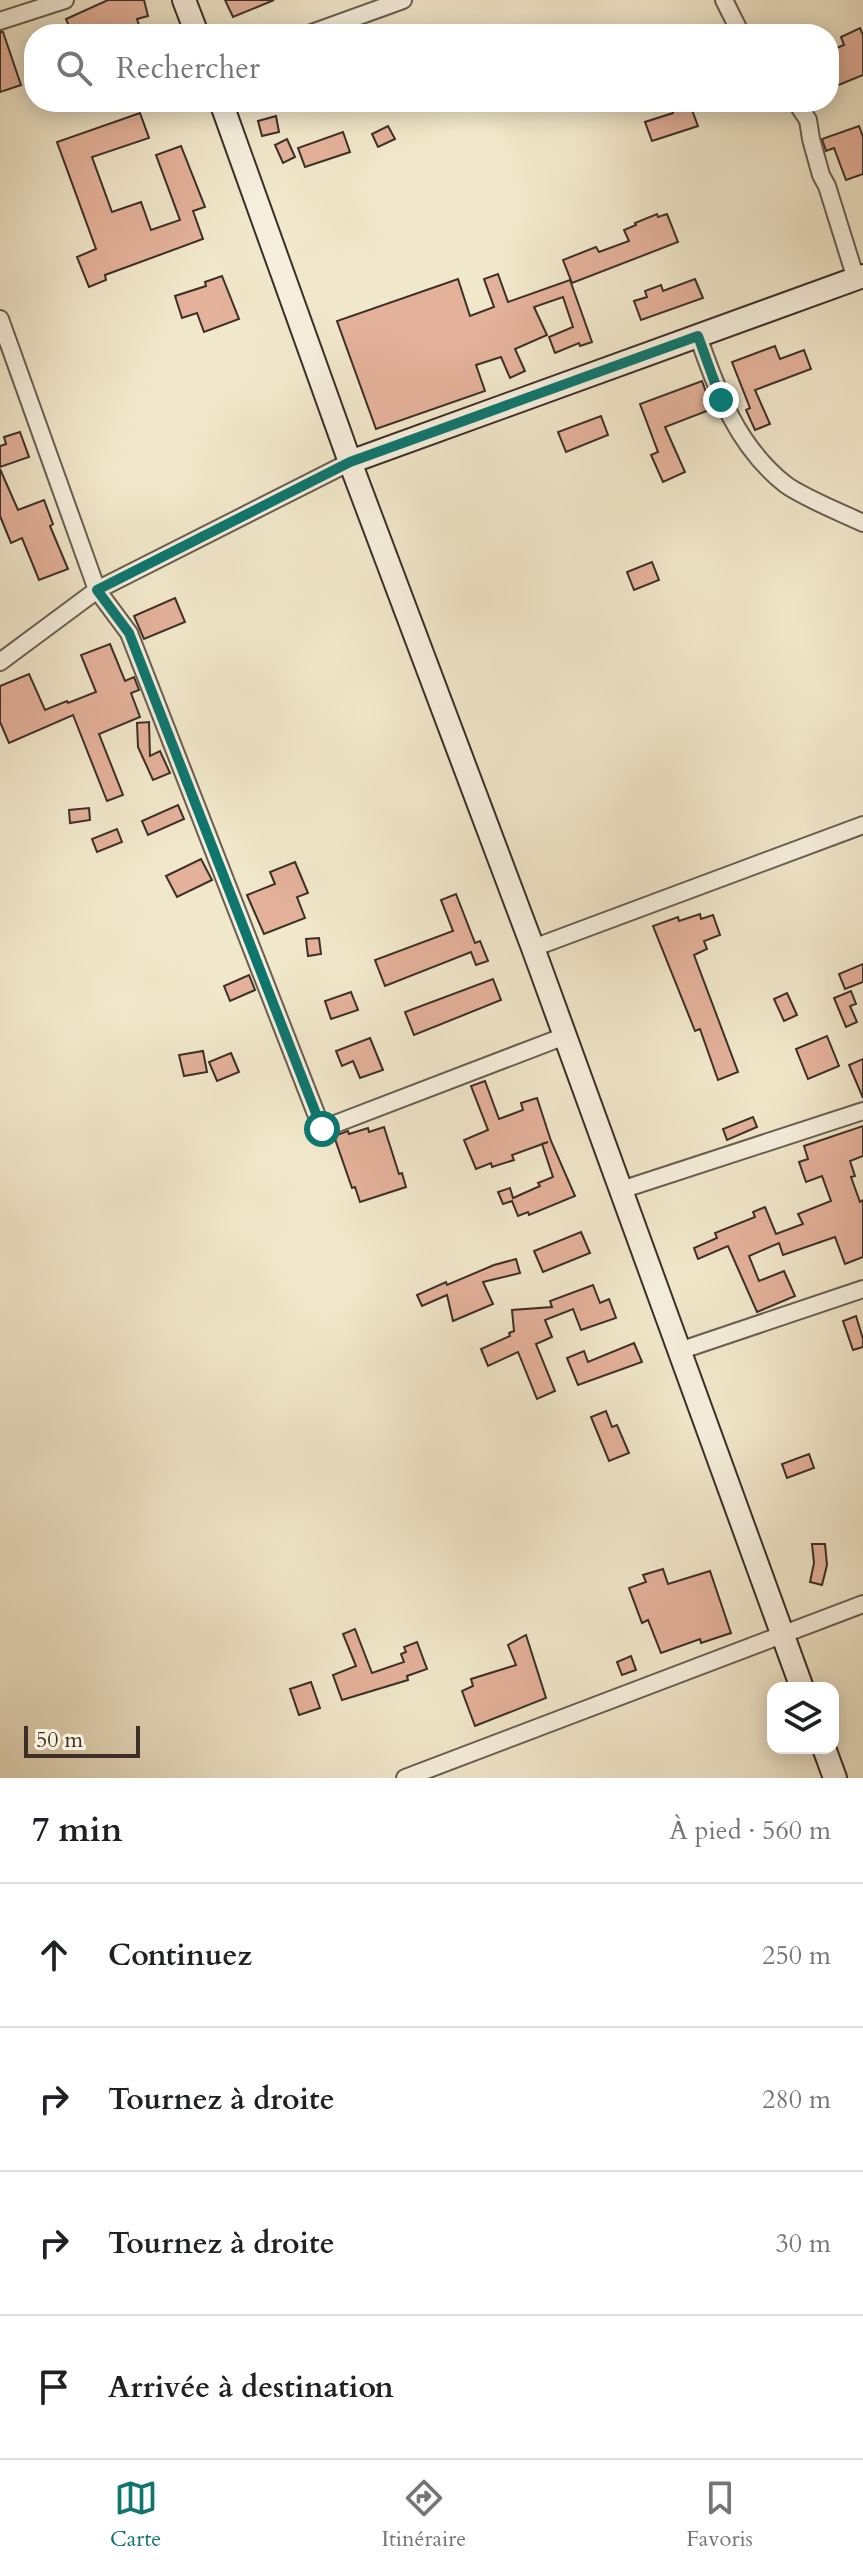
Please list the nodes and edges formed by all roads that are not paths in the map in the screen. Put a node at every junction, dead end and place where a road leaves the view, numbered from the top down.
1 (65, 0) edge
2 (184, 0) edge
3 (403, 0) edge
4 (724, 0) edge
5 (0, 21) edge
6 (193, 24) edge
7 (337, 24) edge
8 (736, 24) edge
9 (225, 112) edge
10 (803, 112) edge
11 (860, 278) edge
12 (0, 319) edge
13 (698, 336) junction
14 (350, 462) junction
15 (863, 523) edge
16 (97, 590) junction
17 (0, 662) edge
18 (863, 825) edge
19 (533, 948) junction
20 (565, 1036) junction
21 (863, 1111) edge
22 (621, 1190) junction
23 (863, 1289) edge
24 (679, 1351) junction
25 (863, 1604) edge
26 (782, 1635) junction
27 (800, 1682) edge
28 (826, 1754) edge
29 (405, 1778) edge
30 (835, 1778) edge

1 - 5 street
2 - 6 street
3 - 7 street
4 - 8 street
9 - 14 street
10 - 11 street
11 - 13 street
12 - 16 street
13 - 14 street
13 - 15 street
14 - 16 street
14 - 19 street
16 - 17 street
16 - 20 street
18 - 19 street
19 - 20 street
20 - 22 street
21 - 22 street
22 - 24 street
23 - 24 street
24 - 26 street
25 - 26 street
26 - 27 street
26 - 29 street
28 - 30 street

